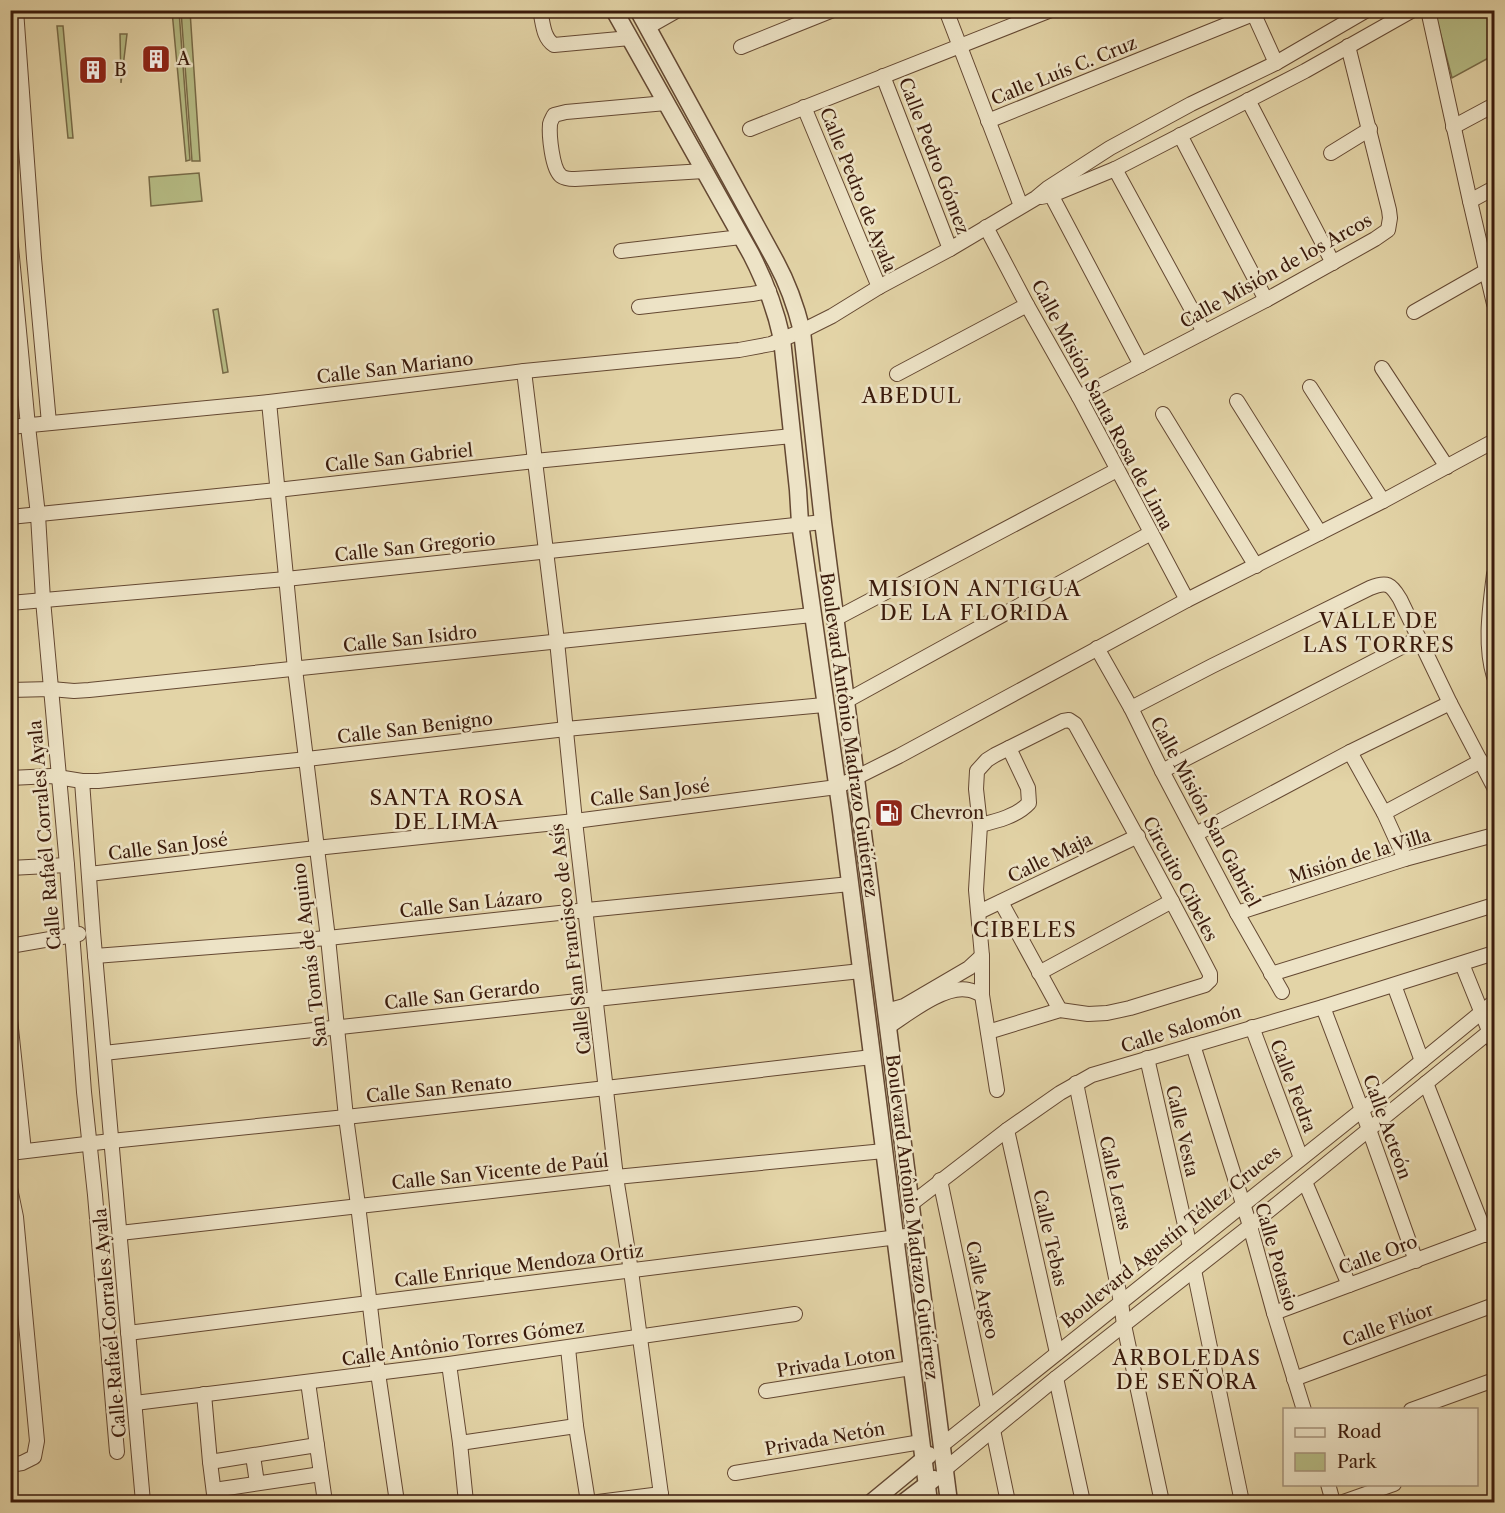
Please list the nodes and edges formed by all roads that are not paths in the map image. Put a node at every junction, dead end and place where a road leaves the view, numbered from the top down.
1 (16, 10) edge
2 (540, 10) edge
3 (614, 10) edge
4 (638, 10) edge
5 (678, 10) edge
6 (833, 10) edge
7 (946, 10) edge
8 (1052, 10) edge
9 (1367, 10) edge
10 (1413, 10) edge
11 (1428, 10) edge
12 (1252, 12) edge
13 (648, 27) junction
14 (630, 38) junction
15 (1348, 46) junction
16 (741, 47) dead end
17 (960, 47) junction
18 (1276, 63) junction
19 (883, 76) junction
20 (1248, 100) junction
21 (666, 103) junction
22 (1494, 105) edge
23 (804, 107) junction
24 (988, 121) junction
25 (1453, 127) junction
26 (750, 129) dead end
27 (1370, 129) junction
28 (1180, 135) junction
29 (1331, 153) dead end
30 (1115, 169) junction
31 (704, 171) junction
32 (1494, 188) edge
33 (1050, 192) junction
34 (1470, 201) junction
35 (1021, 206) junction
36 (986, 227) junction
37 (10, 236) edge
38 (741, 237) junction
39 (950, 249) junction
40 (621, 251) dead end
41 (1333, 263) junction
42 (1491, 268) edge
43 (879, 287) junction
44 (769, 291) junction
45 (1266, 300) junction
46 (1494, 304) edge
47 (1027, 305) junction
48 (639, 307) dead end
49 (1414, 312) dead end
50 (802, 332) junction
51 (1204, 332) junction
52 (782, 339) junction
53 (15, 340) edge
54 (1141, 365) junction
55 (1382, 368) dead end
56 (524, 371) junction
57 (897, 374) dead end
58 (1310, 387) dead end
59 (1079, 397) junction
60 (1237, 401) dead end
61 (269, 402) junction
62 (1162, 414) dead end
63 (49, 423) junction
64 (28, 426) junction
65 (10, 427) edge
66 (792, 436) junction
67 (1494, 441) edge
68 (535, 461) junction
69 (1447, 467) junction
70 (1117, 470) junction
71 (277, 490) junction
72 (1383, 501) junction
73 (38, 515) junction
74 (10, 517) edge
75 (823, 522) junction
76 (800, 523) junction
77 (1151, 532) junction
78 (1320, 533) junction
79 (546, 551) junction
80 (1256, 566) junction
81 (1494, 574) edge
82 (286, 579) junction
83 (43, 600) junction
84 (1187, 600) junction
85 (10, 603) edge
86 (812, 615) junction
87 (835, 619) junction
88 (1419, 638) junction
89 (556, 641) junction
90 (1097, 648) junction
91 (295, 669) junction
92 (1494, 677) edge
93 (51, 688) junction
94 (10, 690) edge
95 (846, 700) junction
96 (1450, 703) junction
97 (824, 705) junction
98 (1131, 708) junction
99 (566, 729) junction
100 (1009, 748) junction
101 (1350, 752) junction
102 (307, 759) junction
103 (1481, 761) junction
104 (1162, 771) junction
105 (59, 777) junction
106 (10, 778) edge
107 (856, 778) junction
108 (81, 782) junction
109 (837, 787) junction
110 (1494, 787) edge
111 (1384, 813) junction
112 (575, 821) junction
113 (980, 825) junction
114 (1196, 834) junction
115 (1494, 835) edge
116 (1138, 836) junction
117 (316, 848) junction
118 (1406, 860) junction
119 (67, 865) junction
120 (10, 868) edge
121 (89, 874) junction
122 (850, 884) junction
123 (1172, 901) junction
124 (1001, 902) junction
125 (1494, 905) edge
126 (587, 910) junction
127 (979, 912) junction
128 (1237, 913) junction
129 (93, 932) junction
130 (72, 935) junction
131 (328, 938) junction
132 (10, 946) edge
133 (1494, 953) edge
134 (95, 956) junction
135 (982, 956) junction
136 (1462, 964) junction
137 (861, 971) junction
138 (1039, 973) junction
139 (1271, 974) junction
140 (1394, 985) junction
141 (1282, 992) dead end
142 (982, 995) junction
143 (596, 999) junction
144 (1494, 1002) edge
145 (1323, 1007) junction
146 (1060, 1010) junction
147 (1482, 1011) junction
148 (10, 1019) edge
149 (887, 1019) junction
150 (337, 1027) junction
151 (1252, 1027) junction
152 (988, 1032) junction
153 (1493, 1034) edge
154 (1193, 1045) junction
155 (104, 1053) junction
156 (872, 1058) junction
157 (1148, 1058) junction
158 (1422, 1061) junction
159 (1076, 1083) junction
160 (1426, 1083) junction
161 (606, 1088) junction
162 (997, 1090) dead end
163 (1362, 1110) junction
164 (346, 1117) junction
165 (1007, 1130) junction
166 (1369, 1130) junction
167 (111, 1141) junction
168 (88, 1144) junction
169 (884, 1151) junction
170 (17, 1152) edge
171 (1301, 1158) junction
172 (616, 1177) junction
173 (940, 1180) junction
174 (1305, 1182) junction
175 (10, 1188) edge
176 (910, 1204) junction
177 (358, 1205) junction
178 (1243, 1205) junction
179 (1250, 1227) junction
180 (120, 1233) junction
181 (1490, 1233) edge
182 (914, 1235) junction
183 (895, 1238) junction
184 (1190, 1247) junction
185 (1416, 1260) junction
186 (631, 1270) junction
187 (1194, 1270) junction
188 (1349, 1285) junction
189 (370, 1302) junction
190 (1121, 1302) junction
191 (1494, 1305) edge
192 (795, 1314) dead end
193 (1274, 1314) junction
194 (1124, 1325) junction
195 (128, 1333) junction
196 (639, 1336) junction
197 (568, 1348) junction
198 (1057, 1353) junction
199 (449, 1365) junction
200 (911, 1368) junction
201 (378, 1373) junction
202 (1056, 1378) junction
203 (1294, 1379) junction
204 (1494, 1380) edge
205 (308, 1382) junction
206 (766, 1391) dead end
207 (204, 1394) junction
208 (135, 1403) junction
209 (988, 1408) junction
210 (1303, 1408) edge
211 (1417, 1408) edge
212 (576, 1426) junction
213 (993, 1430) junction
214 (921, 1442) junction
215 (460, 1443) junction
216 (317, 1445) junction
217 (940, 1446) junction
218 (117, 1452) dead end
219 (253, 1456) junction
220 (923, 1460) junction
221 (210, 1462) junction
222 (10, 1465) edge
223 (944, 1470) junction
224 (735, 1473) dead end
225 (321, 1474) junction
226 (257, 1483) junction
227 (927, 1485) junction
228 (1328, 1486) edge
229 (1391, 1486) edge
230 (215, 1496) edge
231 (661, 1498) edge
232 (143, 1503) edge
233 (325, 1503) edge
234 (397, 1503) edge
235 (466, 1503) edge
236 (588, 1503) edge
237 (598, 1503) edge
238 (872, 1503) edge
239 (904, 1503) edge
240 (929, 1503) edge
241 (949, 1503) edge
242 (1008, 1503) edge
243 (1083, 1503) edge
244 (1162, 1503) edge
245 (1242, 1503) edge
246 (1334, 1503) edge
247 (1343, 1503) edge

1 - 63 street
2 - 14 street
3 - 14 street, Boulevard Antônio Madrazo Gutiérrez
4 - 13 street, Boulevard Antônio Madrazo Gutiérrez
5 - 13 street
6 - 16 street
7 - 17 street
8 - 17 street
9 - 18 street
10 - 15 street
11 - 25 street
12 - 18 street
12 - 24 street, Calle Luís C. Cruz
13 - 50 street, Boulevard Antônio Madrazo Gutiérrez
14 - 21 street, Boulevard Antônio Madrazo Gutiérrez
15 - 20 street
15 - 27 street, Calle Misión de los Arcos
17 - 19 street
17 - 24 street
18 - 33 street
19 - 23 street
19 - 39 street, Calle Pedro Gómez
20 - 28 street
20 - 41 street
21 - 31 street, Boulevard Antônio Madrazo Gutiérrez
21 - 31 street
22 - 25 street
23 - 26 street
23 - 43 street, Calle Pedro de Ayala
24 - 35 street
25 - 34 street
27 - 29 street
27 - 41 street, Calle Misión de los Arcos
28 - 30 street
28 - 45 street
30 - 33 street
30 - 51 street
31 - 38 street, Boulevard Antônio Madrazo Gutiérrez
32 - 34 street
33 - 35 street, Calle San Mariano
33 - 54 street
34 - 42 street
35 - 36 street, Calle San Mariano
36 - 39 street, Calle San Mariano
36 - 47 street, Calle Misión Santa Rosa de Lima
37 - 53 street, Calle Rafaél Corrales Ayala
38 - 40 street
38 - 44 street, Boulevard Antônio Madrazo Gutiérrez
39 - 43 street, Calle San Mariano
41 - 45 street, Calle Misión de los Arcos
42 - 46 street
42 - 49 street
43 - 50 street, Calle San Mariano
44 - 48 street
44 - 52 street, Boulevard Antônio Madrazo Gutiérrez
45 - 51 street, Calle Misión de los Arcos
47 - 57 street
47 - 59 street, Calle Misión Santa Rosa de Lima
50 - 52 street, Calle San Mariano
50 - 75 street, Boulevard Antônio Madrazo Gutiérrez
51 - 54 street, Calle Misión de los Arcos
52 - 56 street, Calle San Mariano
52 - 66 street, Boulevard Antônio Madrazo Gutiérrez
53 - 64 street, Calle Rafaél Corrales Ayala
54 - 59 street, Calle Misión de los Arcos
55 - 69 street
56 - 61 street, Calle San Mariano
56 - 68 street, Calle San Francisco de Asís
58 - 72 street
59 - 70 street, Calle Misión Santa Rosa de Lima
60 - 78 street
61 - 63 street, Calle San Mariano
61 - 71 street, San Tomás de Aquino
62 - 80 street
63 - 64 street, Calle San Mariano
64 - 65 street, Calle San Mariano
64 - 73 street, Calle Rafaél Corrales Ayala
66 - 68 street, Calle San Gabriel
66 - 76 street, Boulevard Antônio Madrazo Gutiérrez
67 - 69 street, Calle San José
68 - 71 street, Calle San Gabriel
68 - 79 street, Calle San Francisco de Asís
69 - 72 street, Calle San José
70 - 77 street, Calle Misión Santa Rosa de Lima
70 - 87 street
71 - 73 street, Calle San Gabriel
71 - 82 street, San Tomás de Aquino
72 - 78 street, Calle San José
73 - 74 street, Calle San Gabriel
73 - 83 street, Calle Rafaél Corrales Ayala
75 - 76 street, Calle San Gregorio
75 - 87 street, Boulevard Antônio Madrazo Gutiérrez
76 - 79 street, Calle San Gregorio
76 - 86 street, Boulevard Antônio Madrazo Gutiérrez
77 - 84 street, Calle Misión Santa Rosa de Lima
77 - 95 street
78 - 80 street, Calle San José
79 - 82 street, Calle San Gregorio
79 - 89 street, Calle San Francisco de Asís
80 - 84 street, Calle San José
81 - 92 street
82 - 83 street, Calle San Gregorio
82 - 91 street, San Tomás de Aquino
83 - 85 street, Calle San Gregorio
83 - 93 street, Calle Rafaél Corrales Ayala
84 - 90 street, Calle San José
86 - 89 street, Calle San Isidro
86 - 97 street, Boulevard Antônio Madrazo Gutiérrez
87 - 95 street, Boulevard Antônio Madrazo Gutiérrez
88 - 96 street
88 - 98 street
88 - 104 street
89 - 91 street, Calle San Isidro
89 - 99 street, Calle San Francisco de Asís
90 - 98 street, Calle Misión San Gabriel
90 - 107 street, Calle San José
91 - 93 street, Calle San Isidro
91 - 102 street, San Tomás de Aquino
93 - 94 street, Calle San Isidro
93 - 105 street, Calle Rafaél Corrales Ayala
95 - 107 street, Boulevard Antônio Madrazo Gutiérrez
96 - 101 street
96 - 103 street
97 - 99 street, Calle San Benigno
97 - 109 street, Boulevard Antônio Madrazo Gutiérrez
98 - 104 street, Calle Misión San Gabriel
99 - 102 street, Calle San Benigno
99 - 112 street, Calle San Francisco de Asís
100 - 113 street, Circuito Cibeles
100 - 113 street
100 - 116 street, Circuito Cibeles
101 - 111 street
101 - 114 street
102 - 108 street, Calle San Benigno
102 - 117 street, San Tomás de Aquino
103 - 110 street
103 - 111 street
104 - 114 street, Calle Misión San Gabriel
105 - 106 street, Calle San Benigno
105 - 108 street, Calle San Benigno
105 - 119 street, Calle Rafaél Corrales Ayala
107 - 109 street, Calle San José
107 - 149 street, Boulevard Antônio Madrazo Gutiérrez
108 - 121 street, Calle Rafaél Corrales Ayala
109 - 112 street, Calle San José
109 - 122 street, Boulevard Antônio Madrazo Gutiérrez
111 - 118 street
112 - 117 street, Calle San José
112 - 126 street, Calle San Francisco de Asís
113 - 127 street, Circuito Cibeles
114 - 128 street, Calle Misión San Gabriel
115 - 118 street, Misión de la Villa
116 - 123 street, Circuito Cibeles
116 - 124 street, Calle Maja
117 - 121 street, Calle San José
117 - 131 street, San Tomás de Aquino
118 - 128 street, Misión de la Villa
119 - 120 street
119 - 130 street, Calle Rafaél Corrales Ayala
121 - 129 street, Calle Rafaél Corrales Ayala
122 - 126 street, Calle San Lázaro
122 - 137 street, Boulevard Antônio Madrazo Gutiérrez
123 - 138 street
123 - 146 street, Circuito Cibeles
124 - 127 street, Calle Maja
124 - 138 street
125 - 139 street
126 - 131 street, Calle San Lázaro
126 - 143 street, Calle San Francisco de Asís
127 - 135 street, Circuito Cibeles
128 - 139 street, Calle Misión San Gabriel
129 - 130 street
129 - 134 street, Calle Rafaél Corrales Ayala
130 - 132 street
130 - 168 street, Calle Rafaél Corrales Ayala
131 - 134 street, Calle San Lázaro
131 - 150 street, San Tomás de Aquino
133 - 136 street, Calle Salomón
134 - 155 street, Calle Rafaél Corrales Ayala
135 - 142 street, Circuito Cibeles
135 - 149 street
136 - 140 street, Calle Salomón
136 - 147 street
137 - 143 street, Calle San Gerardo
137 - 156 street, Boulevard Antônio Madrazo Gutiérrez
138 - 146 street
139 - 141 street, Calle Misión San Gabriel
140 - 145 street, Calle Salomón
140 - 158 street
142 - 149 street
142 - 152 street, Circuito Cibeles
143 - 150 street, Calle San Gerardo
143 - 161 street, Calle San Francisco de Asís
144 - 147 street, Boulevard Agustín Téllez Cruces
145 - 151 street, Calle Salomón
145 - 163 street, Calle Acteón
146 - 152 street, Circuito Cibeles
147 - 153 street
147 - 158 street, Boulevard Agustín Téllez Cruces
148 - 170 street
149 - 176 street, Boulevard Antônio Madrazo Gutiérrez
150 - 155 street, Calle San Gerardo
150 - 164 street, San Tomás de Aquino
151 - 154 street, Calle Salomón
151 - 171 street, Calle Fedra
152 - 162 street, Circuito Cibeles
153 - 160 street
154 - 157 street, Calle Salomón
154 - 178 street, Calle Potasio
155 - 167 street, Calle Rafaél Corrales Ayala
156 - 161 street, Calle San Renato
156 - 169 street, Boulevard Antônio Madrazo Gutiérrez
157 - 159 street, Calle Salomón
157 - 184 street, Calle Vesta
158 - 163 street, Boulevard Agustín Téllez Cruces
159 - 165 street, Calle Salomón
159 - 190 street, Calle Leras
160 - 166 street
160 - 181 street
161 - 164 street, Calle San Renato
161 - 172 street, Calle San Francisco de Asís
163 - 166 street, Calle Acteón
163 - 171 street, Boulevard Agustín Téllez Cruces
164 - 167 street, Calle San Renato
164 - 177 street, San Tomás de Aquino
165 - 173 street, Calle Salomón
165 - 198 street, Calle Tebas
166 - 174 street
166 - 185 street, Calle Acteón
167 - 168 street, Calle San Renato
167 - 180 street, Calle Rafaél Corrales Ayala
168 - 170 street, Calle San Renato
168 - 218 street, Calle Rafaél Corrales Ayala
169 - 172 street, Calle San Vicente de Paúl
169 - 183 street, Boulevard Antônio Madrazo Gutiérrez
171 - 178 street, Boulevard Agustín Téllez Cruces
172 - 177 street, Calle San Vicente de Paúl
172 - 186 street, Calle San Francisco de Asís
173 - 176 street, Calle Salomón
173 - 209 street, Calle Argeo
174 - 179 street
174 - 188 street
175 - 222 street
176 - 182 street, Boulevard Antônio Madrazo Gutiérrez
177 - 180 street, Calle San Vicente de Paúl
177 - 189 street, San Tomás de Aquino
178 - 179 street, Calle Potasio
178 - 184 street, Boulevard Agustín Téllez Cruces
179 - 187 street
179 - 193 street, Calle Potasio
180 - 195 street, Calle Rafaél Corrales Ayala
181 - 185 street, Calle Oro
182 - 183 street, Calle Enrique Mendoza Ortiz
182 - 217 street, Boulevard Antônio Madrazo Gutiérrez
183 - 186 street, Calle Enrique Mendoza Ortiz
183 - 200 street, Boulevard Antônio Madrazo Gutiérrez
184 - 190 street, Boulevard Agustín Téllez Cruces
185 - 188 street, Calle Oro
186 - 189 street, Calle Enrique Mendoza Ortiz
186 - 196 street, Calle San Francisco de Asís
187 - 194 street
187 - 245 street
188 - 193 street, Calle Oro
189 - 195 street, Calle Enrique Mendoza Ortiz
189 - 201 street, San Tomás de Aquino
190 - 194 street, Calle Leras
190 - 198 street, Boulevard Agustín Téllez Cruces
191 - 203 street, Calle Flúor
192 - 196 street, Calle Antônio Torres Gómez
193 - 203 street, Calle Potasio
194 - 202 street
194 - 244 street, Calle Leras
195 - 208 street, Calle Rafaél Corrales Ayala
196 - 197 street, Calle Antônio Torres Gómez
196 - 231 street, Calle San Francisco de Asís
197 - 199 street, Calle Antônio Torres Gómez
197 - 212 street
198 - 209 street, Boulevard Agustín Téllez Cruces
199 - 201 street, Calle Antônio Torres Gómez
199 - 215 street
200 - 206 street, Privada Loton
200 - 214 street, Boulevard Antônio Madrazo Gutiérrez
201 - 205 street, Calle Antônio Torres Gómez
201 - 234 street, San Tomás de Aquino
202 - 213 street
202 - 243 street
203 - 210 street, Calle Potasio
204 - 211 street
205 - 207 street, Calle Antônio Torres Gómez
205 - 216 street
207 - 208 street, Calle Antônio Torres Gómez
207 - 221 street
208 - 232 street, Calle Rafaél Corrales Ayala
209 - 217 street, Boulevard Agustín Téllez Cruces
212 - 215 street
212 - 236 street
213 - 223 street
213 - 242 street
214 - 220 street, Boulevard Antônio Madrazo Gutiérrez
214 - 224 street, Privada Netón
215 - 235 street
216 - 219 street
216 - 225 street
217 - 220 street, Boulevard Agustín Téllez Cruces
217 - 223 street, Boulevard Antônio Madrazo Gutiérrez
219 - 221 street
219 - 226 street
220 - 227 street, Boulevard Antônio Madrazo Gutiérrez
220 - 238 street, Boulevard Agustín Téllez Cruces
221 - 230 street
223 - 227 street
223 - 241 street, Boulevard Antônio Madrazo Gutiérrez
225 - 226 street
225 - 233 street
226 - 230 street
227 - 239 street
227 - 240 street, Boulevard Antônio Madrazo Gutiérrez
228 - 246 street
229 - 247 street
231 - 237 street

